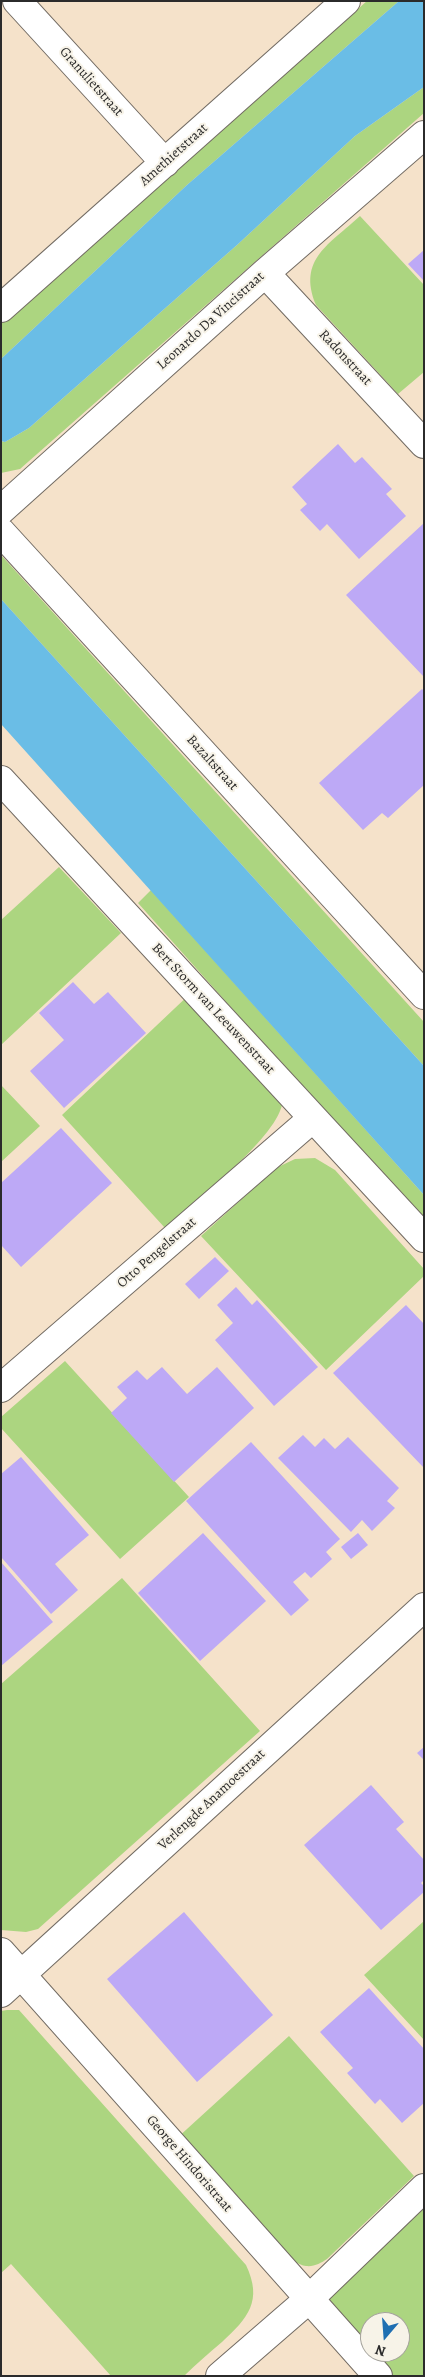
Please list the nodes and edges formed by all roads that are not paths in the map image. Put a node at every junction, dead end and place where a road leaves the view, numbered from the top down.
1 (17, 1) edge
2 (346, 1) edge
3 (424, 135) edge
4 (165, 164) junction
5 (265, 273) junction
6 (1, 308) edge
7 (424, 444) edge
8 (1, 510) edge
9 (1, 532) edge
10 (1, 780) edge
11 (424, 995) edge
12 (313, 1118) junction
13 (424, 1238) edge
14 (2, 1385) edge
15 (424, 1607) edge
16 (1, 1952) edge
17 (22, 1975) junction
18 (1, 1993) edge
19 (424, 2188) edge
20 (309, 2300) junction
21 (220, 2376) edge
22 (378, 2376) edge

1 - 4 street, Granulietstraat
2 - 4 street, Amethietstraat
3 - 5 street, Leonardo Da Vincistraat
4 - 6 street, Amethietstraat
5 - 7 street, Radonstraat
5 - 8 street, Leonardo Da Vincistraat
9 - 11 street, Bazaltstraat
10 - 12 street, Bert Storm van Leeuwenstraat
12 - 13 street, Bert Storm van Leeuwenstraat
12 - 14 street, Otto Pengelstraat
15 - 17 street, Verlengde Anamoestraat
16 - 17 street, George Hindoristraat
17 - 18 street, Verlengde Anamoestraat
17 - 20 street, George Hindoristraat
19 - 20 street
20 - 21 street
20 - 22 street, George Hindoristraat

